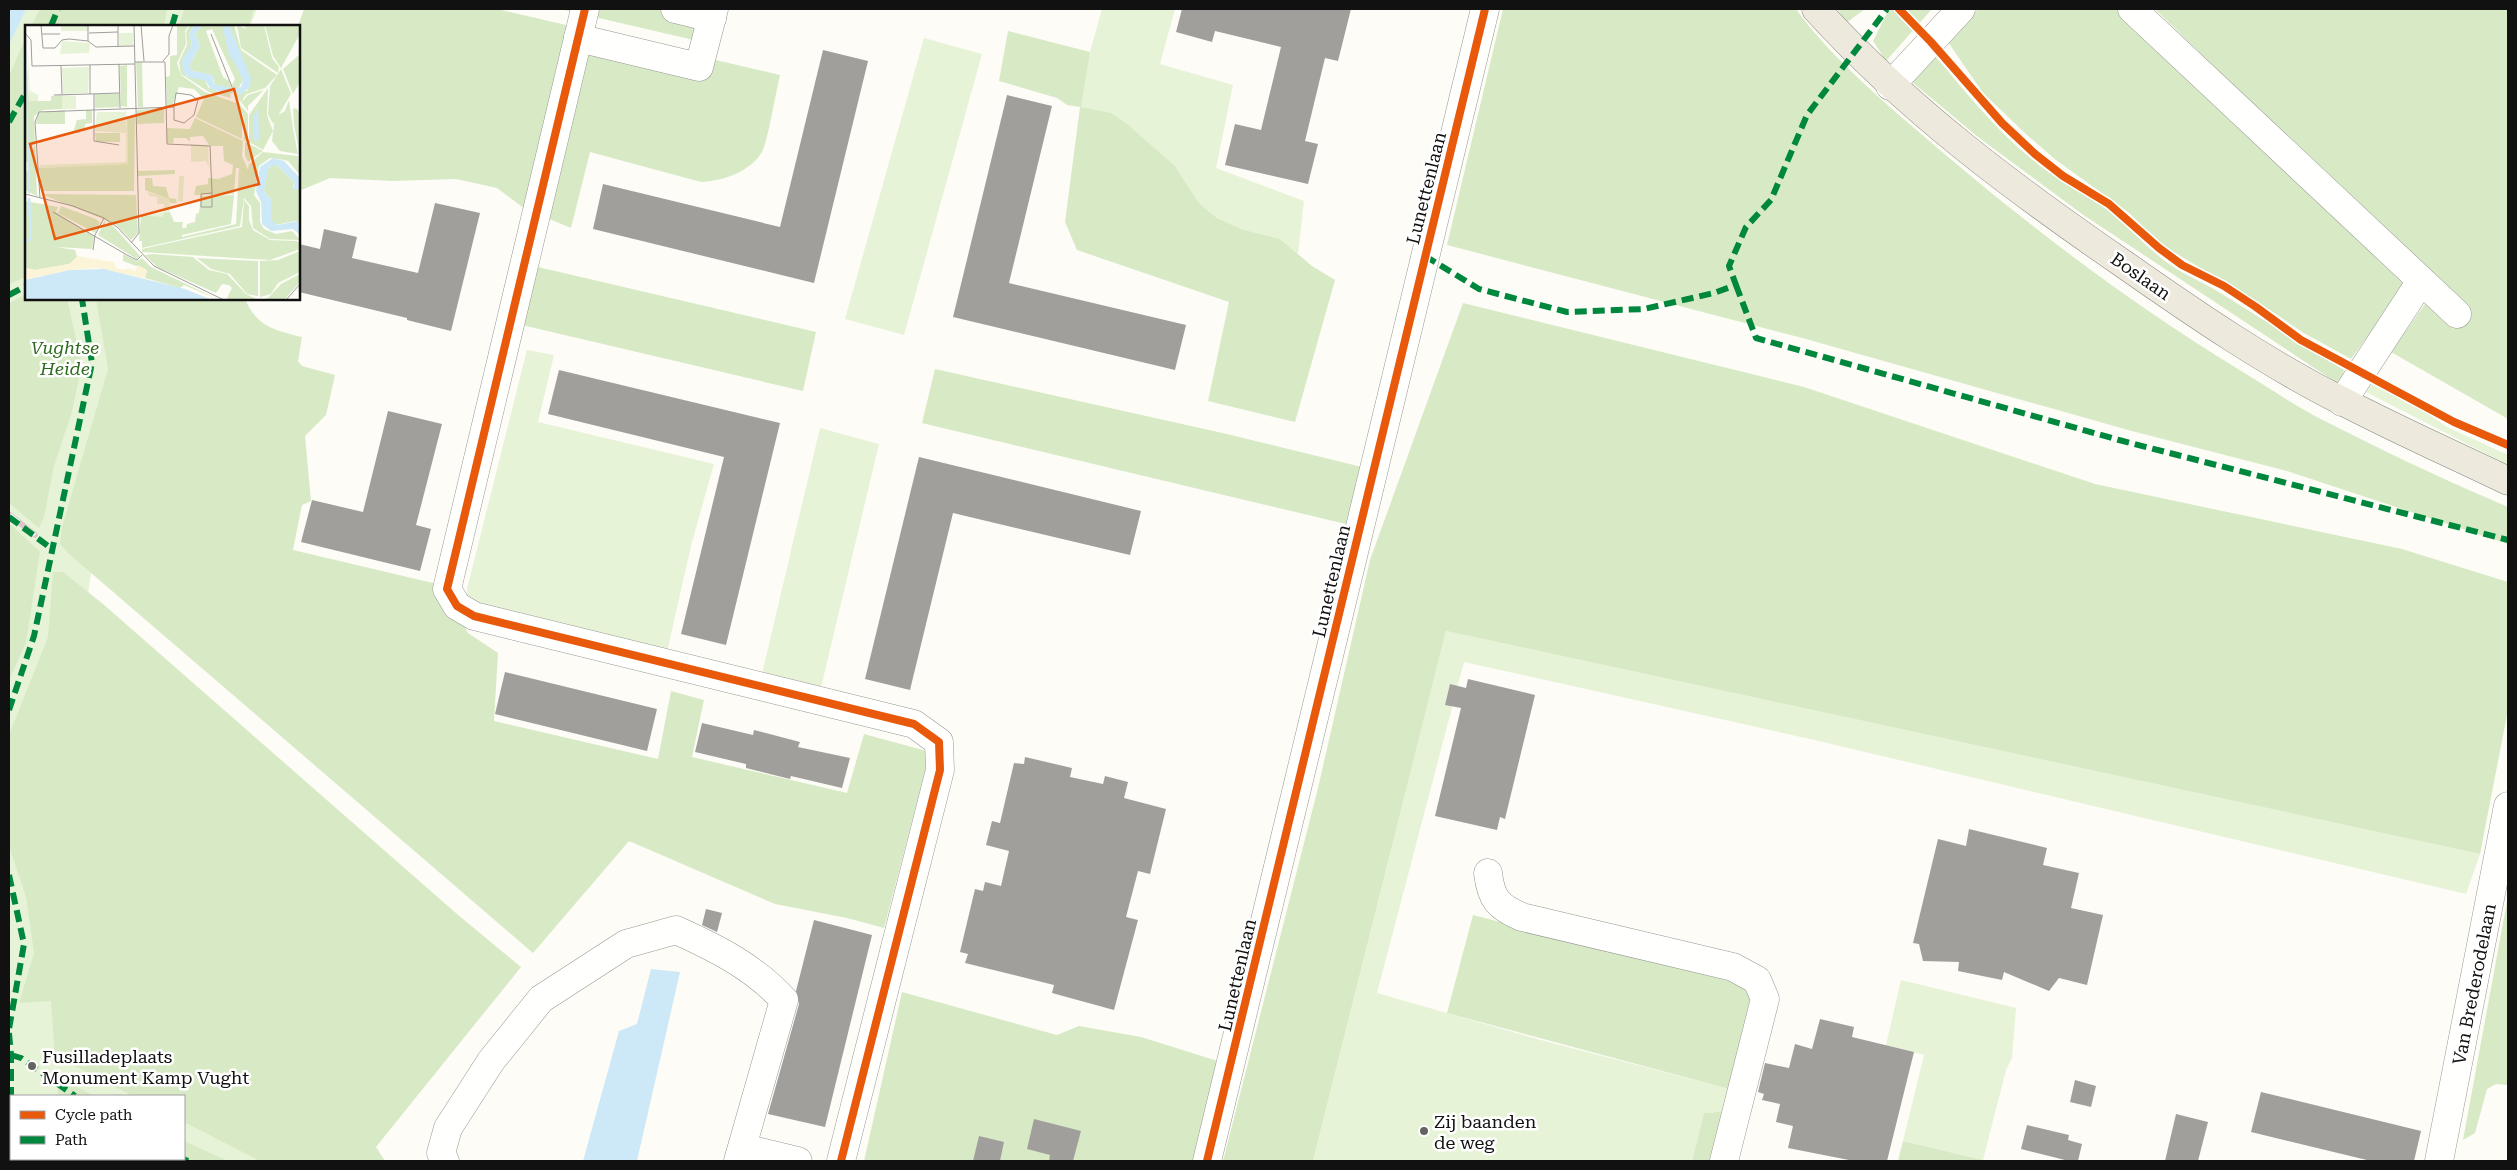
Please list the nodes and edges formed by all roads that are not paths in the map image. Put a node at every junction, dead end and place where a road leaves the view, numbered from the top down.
1 (585, 9) edge
2 (676, 9) edge
3 (1485, 9) edge
4 (1816, 9) edge
5 (1961, 9) edge
6 (2132, 9) edge
7 (713, 13) edge
8 (578, 38) junction
9 (1890, 86) junction
10 (2421, 281) junction
11 (2457, 314) dead end
12 (2342, 402) junction
13 (2508, 482) edge
14 (2508, 806) edge
15 (1488, 873) dead end
16 (740, 1154) edge
17 (444, 1161) edge
18 (798, 1161) edge
19 (841, 1161) edge
20 (1207, 1161) edge
21 (1724, 1161) edge
22 (2439, 1161) edge

1 - 8 street
2 - 7 street
3 - 20 street, Lunettenlaan
4 - 9 main road, Boslaan
5 - 9 street
6 - 10 street
7 - 8 street
8 - 19 street
9 - 12 main road, Boslaan
10 - 11 street
10 - 12 street
12 - 13 main road, Boslaan
14 - 22 street, Van Brederodelaan
15 - 21 street
16 - 17 street
16 - 18 street

